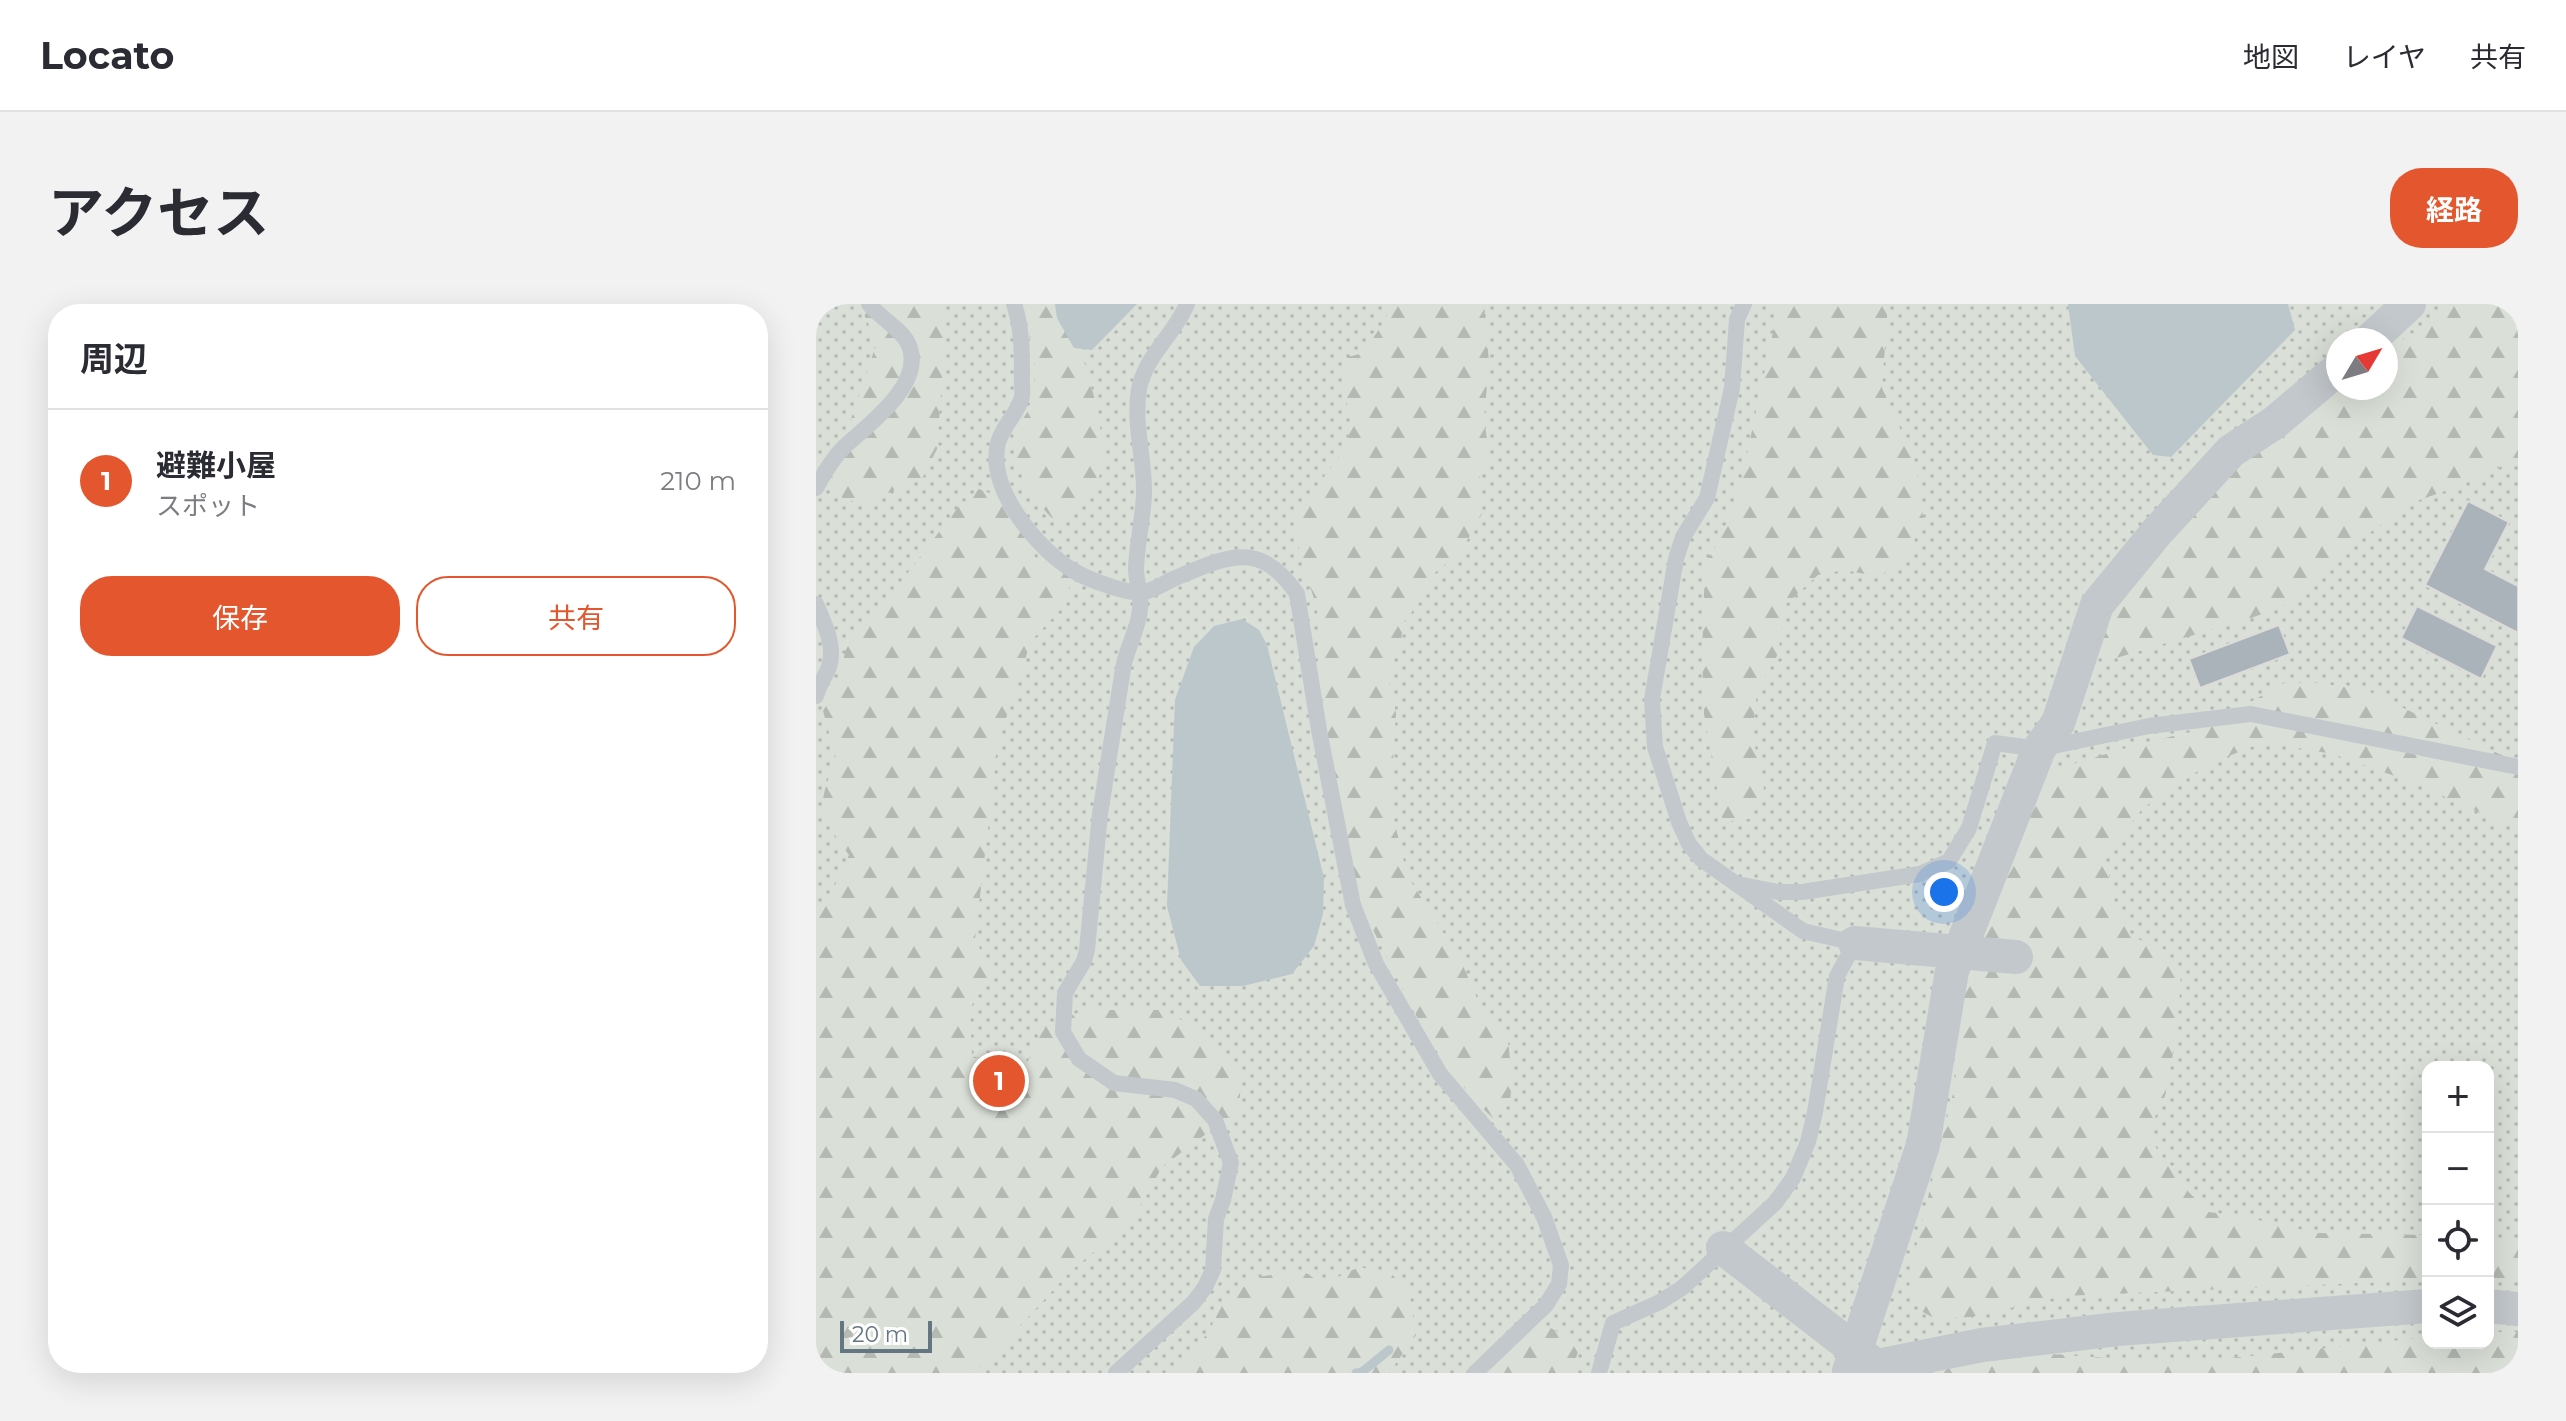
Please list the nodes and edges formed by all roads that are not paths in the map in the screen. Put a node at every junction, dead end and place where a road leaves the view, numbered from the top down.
1 (869, 304) edge
2 (1014, 304) edge
3 (1187, 304) edge
4 (1744, 304) edge
5 (2409, 304) edge
6 (2383, 328) edge
7 (2326, 379) edge
8 (816, 488) edge
9 (1141, 593) junction
10 (816, 604) edge
11 (816, 696) edge
12 (2039, 749) junction
13 (2518, 767) edge
14 (1733, 883) junction
15 (1855, 943) junction
16 (2016, 957) dead end
17 (1723, 1248) junction
18 (2422, 1306) edge
19 (2494, 1307) edge
20 (2518, 1309) edge
21 (1848, 1372) edge
22 (1116, 1373) edge
23 (1475, 1373) edge
24 (1599, 1373) edge
25 (1885, 1373) edge

1 - 8 lane
2 - 9 lane
3 - 9 lane
4 - 14 lane
5 - 6 street
7 - 12 street
9 - 22 lane
9 - 23 lane
10 - 11 lane
12 - 13 lane
12 - 14 lane
12 - 21 street
14 - 15 lane
15 - 16 street, bridge
15 - 17 lane
17 - 24 lane
17 - 25 street, bridge
18 - 21 street
19 - 20 street

